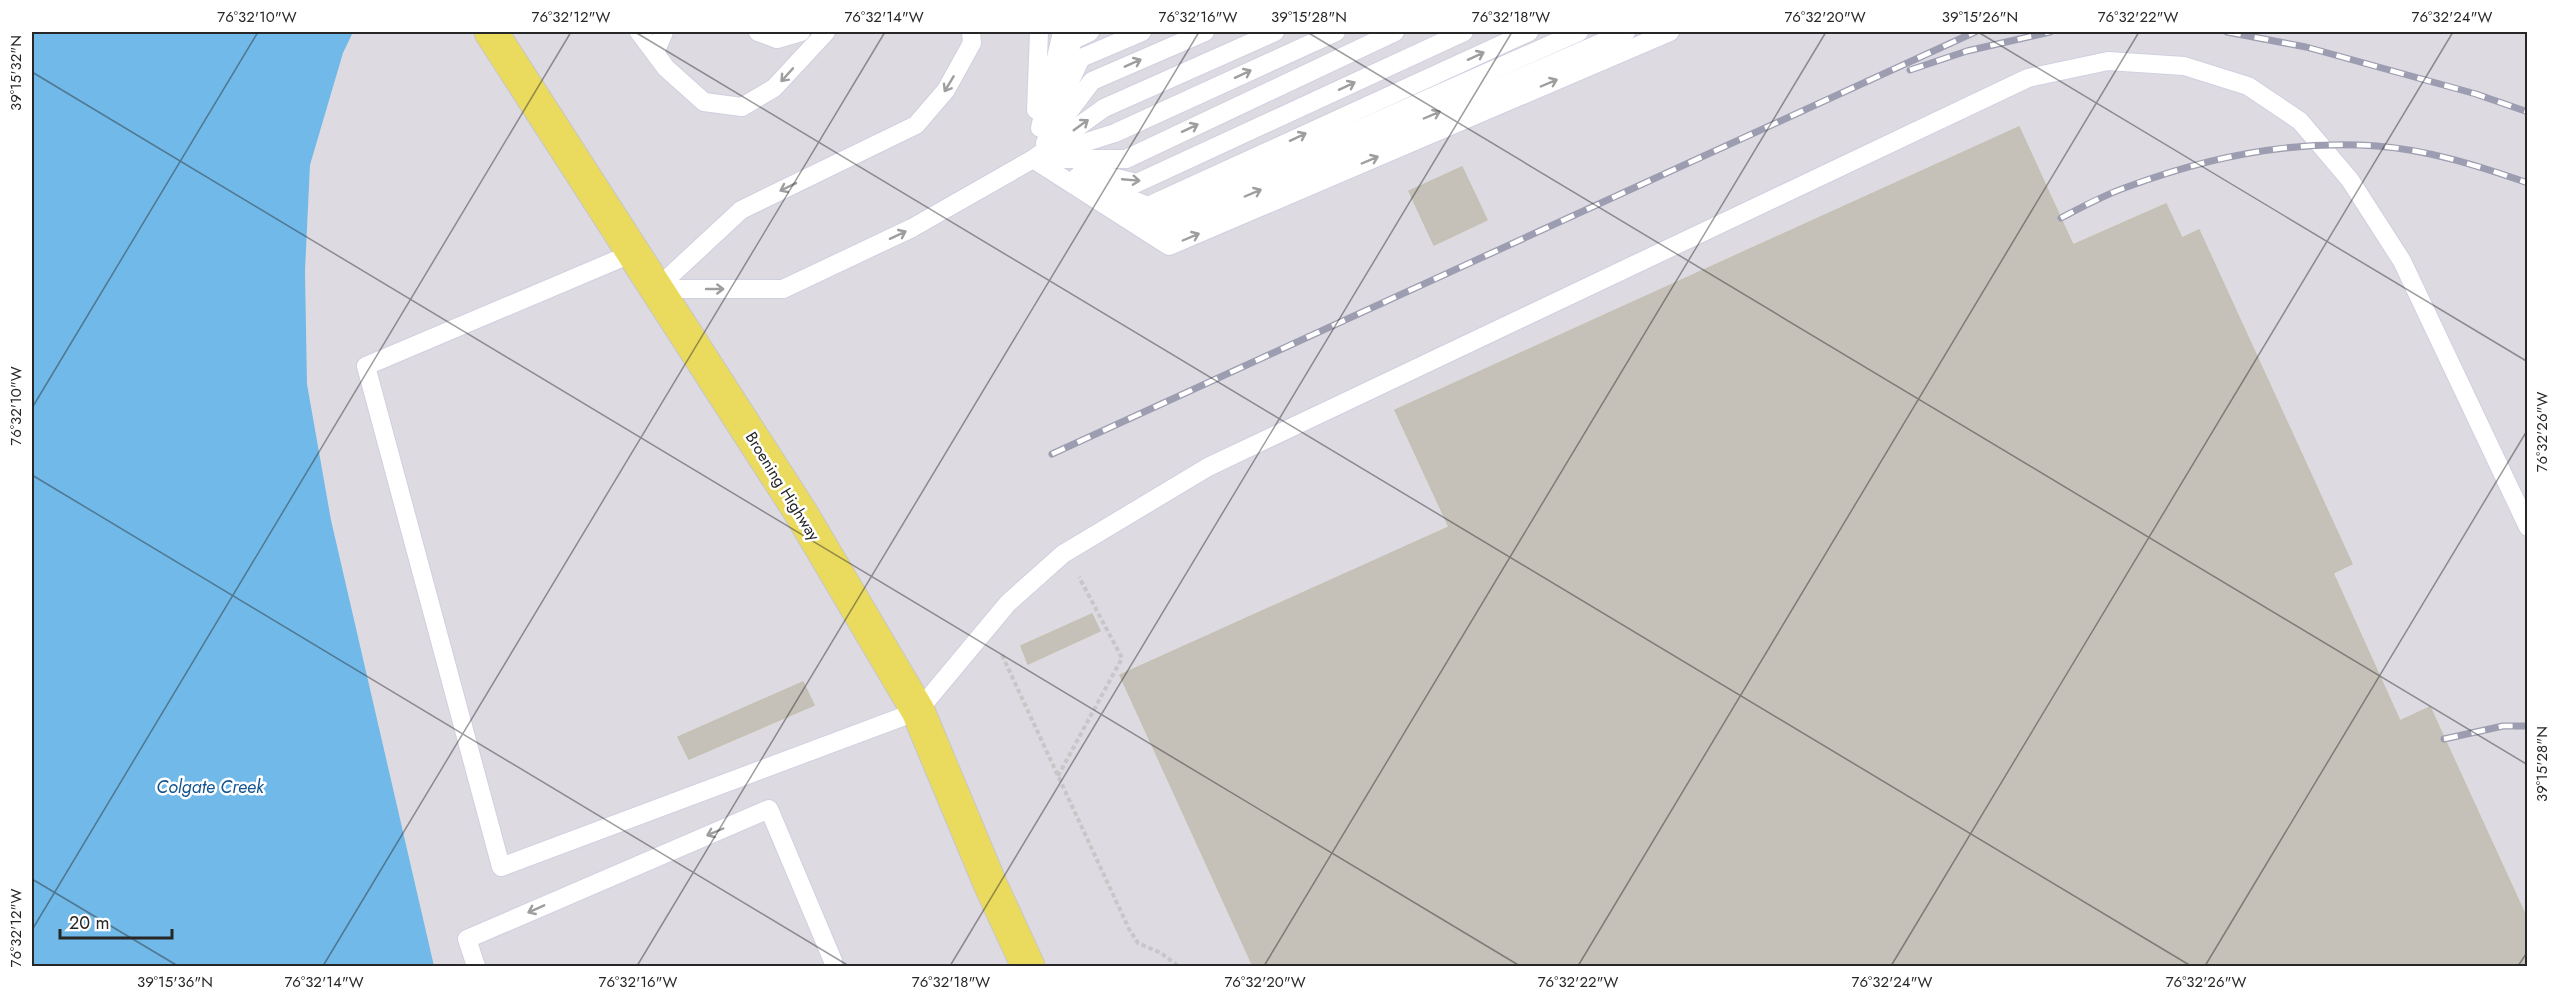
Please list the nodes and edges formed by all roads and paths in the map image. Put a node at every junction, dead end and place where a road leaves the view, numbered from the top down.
1 (491, 32) edge
2 (639, 32) edge
3 (664, 32) edge
4 (758, 32) edge
5 (801, 32) edge
6 (826, 32) edge
7 (1039, 32) edge
8 (1052, 32) edge
9 (1062, 32) edge
10 (1090, 32) edge
11 (1142, 32) edge
12 (1205, 32) edge
13 (1275, 32) edge
14 (1336, 32) edge
15 (1395, 32) edge
16 (1464, 32) edge
17 (1529, 32) edge
18 (1579, 32) edge
19 (1626, 32) edge
20 (1670, 32) edge
21 (973, 35) edge
22 (655, 52) junction
23 (1033, 159) junction
24 (633, 253) junction
25 (656, 289) junction
26 (2528, 527) edge
27 (1066, 552) junction
28 (988, 627) junction
29 (918, 711) junction
30 (1058, 776) junction
31 (830, 965) edge
32 (476, 966) edge
33 (1028, 966) edge
34 (1178, 966) edge

1 - 24 main road, Broening Highway
2 - 22 lane
3 - 22 lane
4 - 5 lane
6 -> 22 lane
7 - 23 lane
8 - 23 lane
9 - 23 lane
10 - 23 lane
11 - 23 lane
23 -> 12 lane
23 -> 13 lane
23 -> 14 lane
23 -> 15 lane
23 -> 16 lane
23 -> 17 lane
18 - 23 lane
23 -> 19 lane
23 -> 20 lane
21 -> 25 lane
25 -> 23 lane
24 - 25 main road, Broening Highway
24 - 29 lane
25 - 29 main road, Broening Highway
26 - 27 lane
27 - 28 lane
27 - 30 path
28 - 29 lane
28 - 30 path
29 - 33 main road, Broening Highway
30 - 34 path
31 -> 32 lane

